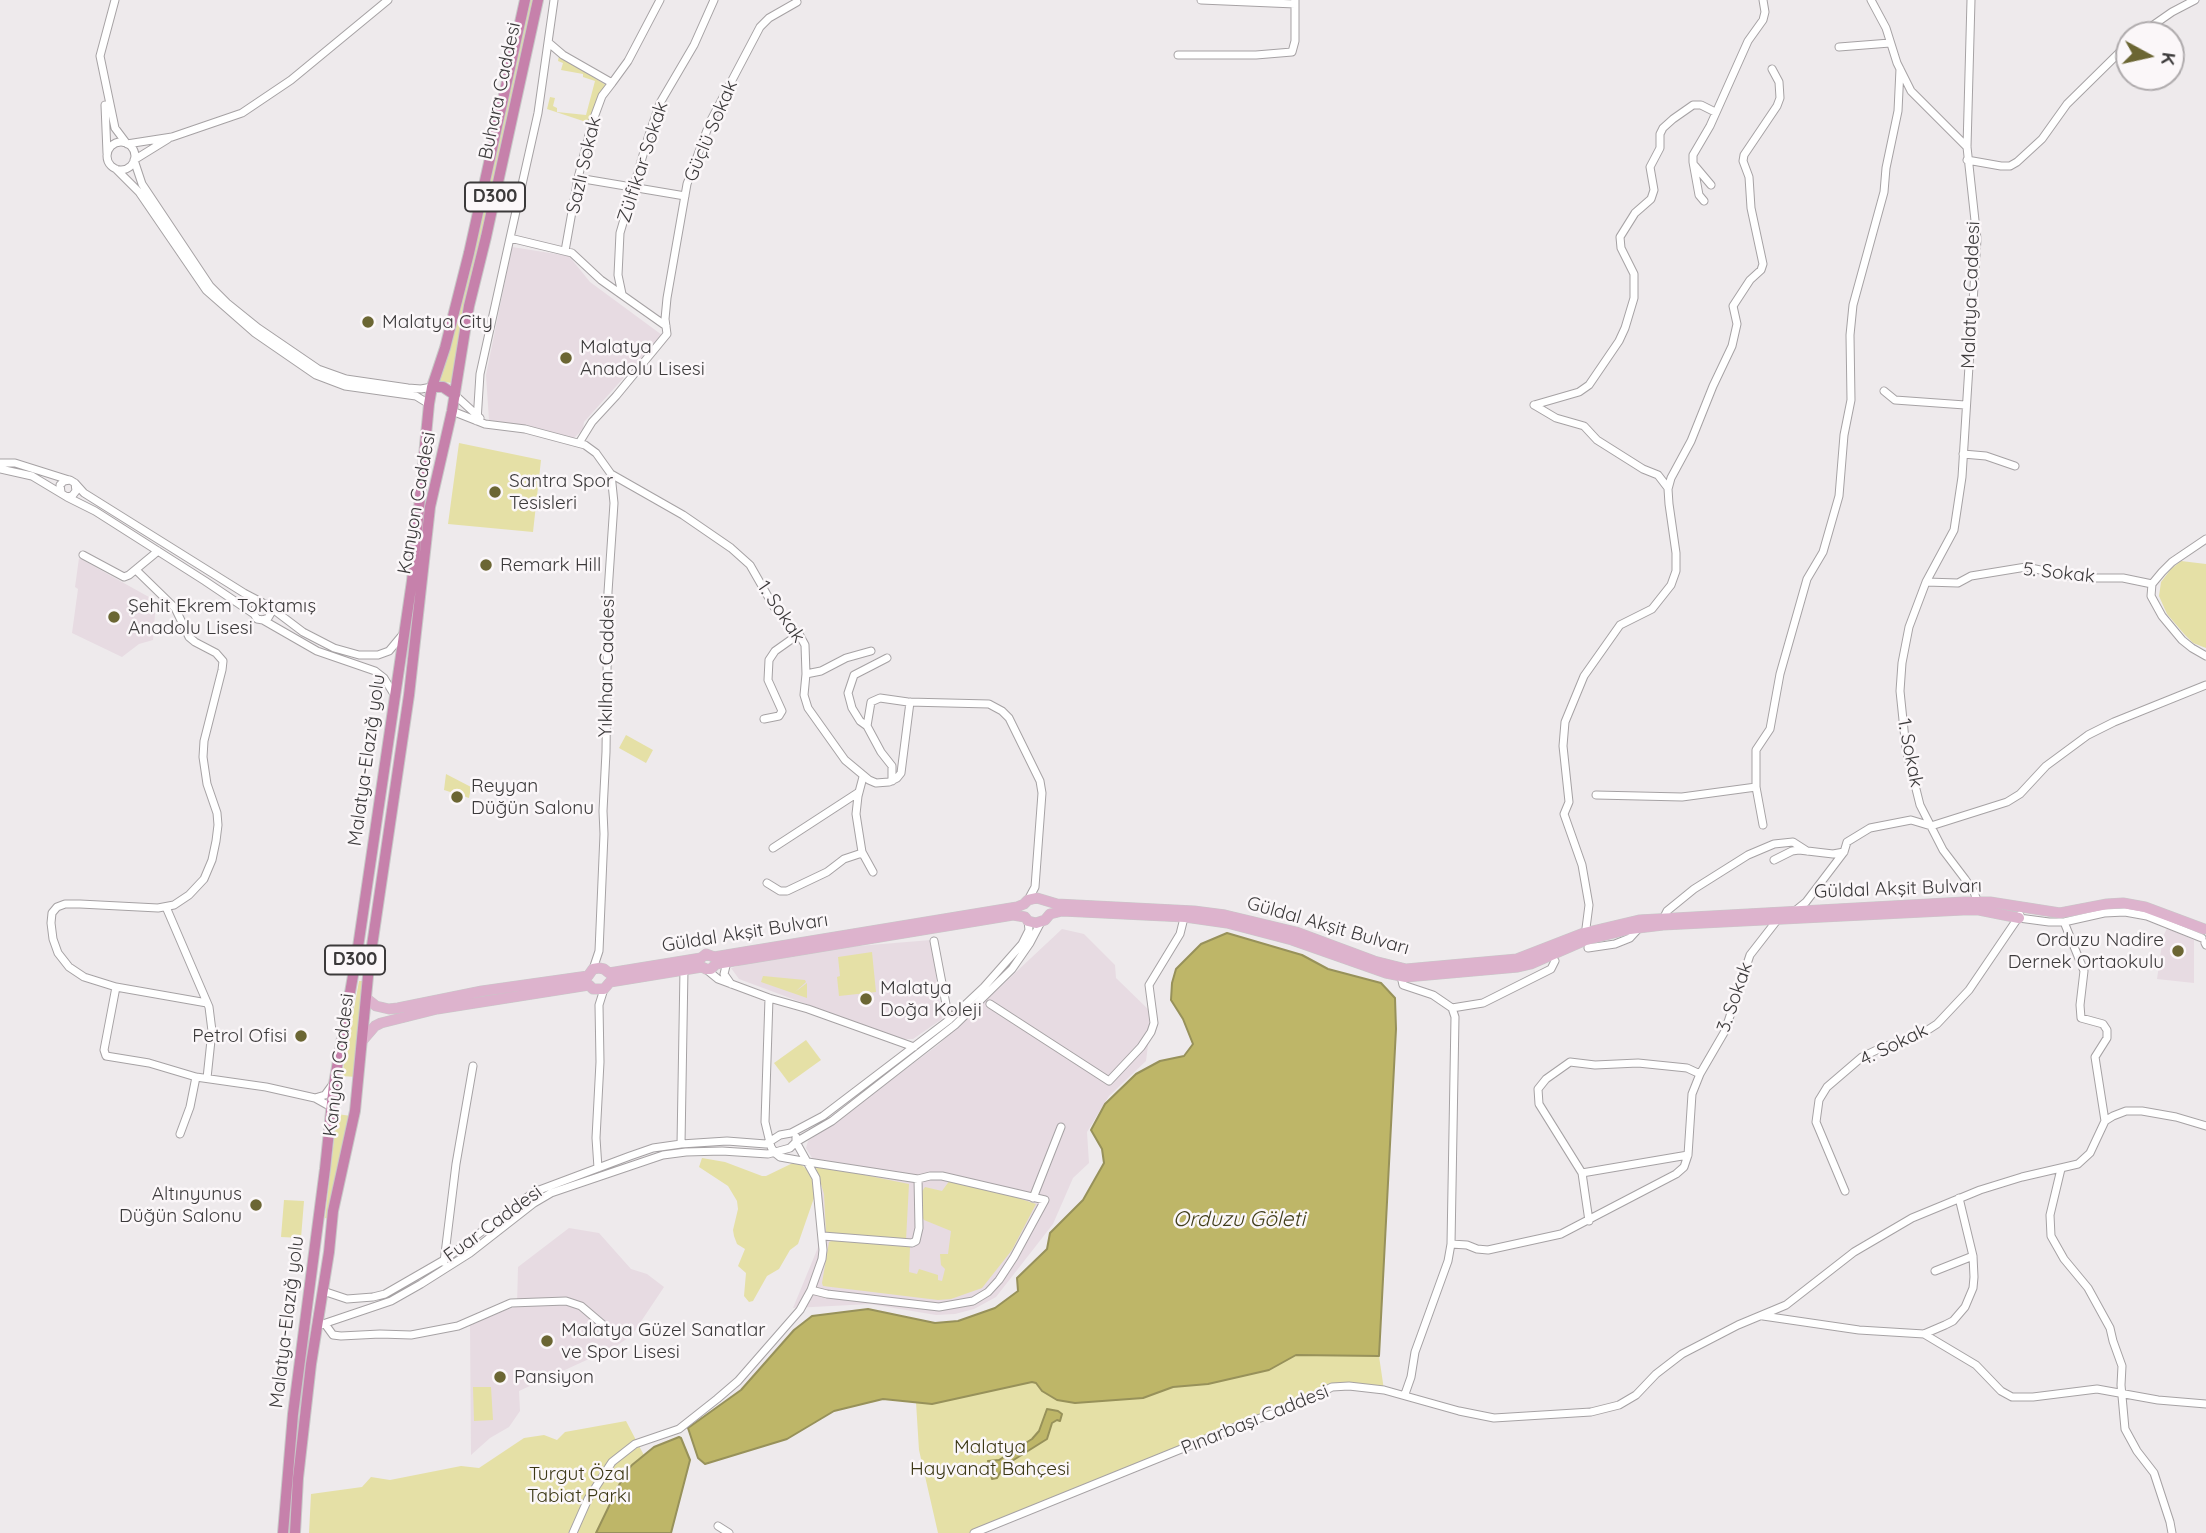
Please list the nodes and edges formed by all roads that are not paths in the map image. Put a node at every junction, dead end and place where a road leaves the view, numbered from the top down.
1 (115, 0) edge
2 (388, 0) edge
3 (525, 0) edge
4 (538, 0) edge
5 (554, 0) edge
6 (660, 0) edge
7 (714, 0) edge
8 (1201, 0) edge
9 (1763, 0) edge
10 (1871, 0) edge
11 (1971, 0) edge
12 (2195, 0) edge
13 (797, 2) edge
14 (1295, 2) edge
15 (2159, 21) edge
16 (550, 43) junction
17 (1890, 43) junction
18 (1839, 47) dead end
19 (1178, 55) dead end
20 (2115, 57) edge
21 (1772, 69) dead end
22 (1900, 69) junction
23 (103, 73) junction
24 (612, 83) junction
25 (1715, 113) junction
26 (172, 137) junction
27 (127, 144) junction
28 (1967, 147) junction
29 (107, 156) junction
30 (134, 160) junction
31 (1967, 160) junction
32 (1693, 162) junction
33 (116, 169) junction
34 (578, 178) junction
35 (1712, 185) dead end
36 (635, 187) junction
37 (685, 196) junction
38 (1704, 201) dead end
39 (510, 238) junction
40 (565, 251) junction
41 (622, 294) junction
42 (666, 326) junction
43 (432, 387) junction
44 (1884, 391) dead end
45 (455, 395) junction
46 (429, 404) junction
47 (1965, 405) junction
48 (452, 411) junction
49 (480, 420) junction
50 (579, 443) junction
51 (1963, 454) junction
52 (0, 463) edge
53 (2015, 466) dead end
54 (0, 469) edge
55 (611, 474) junction
56 (72, 482) junction
57 (1668, 489) junction
58 (64, 495) junction
59 (2206, 539) edge
60 (158, 551) junction
61 (83, 555) dead end
62 (136, 570) junction
63 (1926, 582) junction
64 (2152, 584) junction
65 (267, 605) junction
66 (254, 614) junction
67 (263, 620) junction
68 (404, 633) junction
69 (799, 634) junction
70 (871, 651) dead end
71 (2206, 656) edge
72 (887, 658) dead end
73 (806, 674) junction
74 (2206, 685) edge
75 (395, 696) junction
76 (911, 702) junction
77 (764, 719) dead end
78 (867, 726) junction
79 (863, 777) junction
80 (892, 782) junction
81 (1756, 787) junction
82 (859, 792) junction
83 (1596, 795) dead end
84 (1763, 825) dead end
85 (1931, 826) junction
86 (773, 848) dead end
87 (1807, 851) junction
88 (1844, 852) junction
89 (862, 853) junction
90 (1774, 860) dead end
91 (873, 872) dead end
92 (766, 883) dead end
93 (1035, 887) junction
94 (1026, 902) junction
95 (1047, 905) junction
96 (1979, 906) junction
97 (166, 907) junction
98 (1796, 911) junction
99 (2021, 913) junction
100 (1184, 914) junction
101 (1664, 918) junction
102 (1027, 919) junction
103 (1777, 919) junction
104 (1041, 922) junction
105 (2064, 922) junction
106 (2205, 938) edge
107 (1586, 940) junction
108 (934, 941) dead end
109 (1555, 961) dead end
110 (711, 963) junction
111 (684, 969) junction
112 (1400, 972) junction
113 (599, 979) junction
114 (728, 983) junction
115 (116, 987) junction
116 (366, 998) junction
117 (768, 998) junction
118 (207, 1003) junction
119 (990, 1004) dead end
120 (1452, 1008) junction
121 (948, 1020) junction
122 (363, 1040) junction
123 (914, 1047) junction
124 (924, 1051) junction
125 (473, 1066) dead end
126 (1700, 1073) junction
127 (196, 1077) junction
128 (207, 1078) junction
129 (334, 1084) junction
130 (358, 1086) junction
131 (315, 1098) junction
132 (331, 1107) junction
133 (355, 1111) junction
134 (2105, 1121) junction
135 (2206, 1126) edge
136 (1061, 1127) dead end
137 (766, 1128) junction
138 (790, 1133) junction
139 (180, 1134) dead end
140 (780, 1135) junction
141 (769, 1142) junction
142 (796, 1142) junction
143 (681, 1144) junction
144 (775, 1153) junction
145 (1688, 1156) junction
146 (808, 1162) junction
147 (598, 1168) junction
148 (2061, 1169) junction
149 (1582, 1173) junction
150 (918, 1178) junction
151 (1845, 1191) dead end
152 (1034, 1198) junction
153 (1959, 1198) junction
154 (1589, 1221) junction
155 (823, 1236) junction
156 (1451, 1244) junction
157 (1973, 1256) junction
158 (444, 1260) junction
159 (444, 1270) junction
160 (1935, 1271) dead end
161 (811, 1290) junction
162 (323, 1291) junction
163 (351, 1300) junction
164 (351, 1316) junction
165 (1762, 1316) junction
166 (321, 1324) junction
167 (1924, 1334) junction
168 (615, 1335) dead end
169 (2121, 1392) junction
170 (1405, 1394) junction
171 (2206, 1404) edge
172 (718, 1526) dead end
173 (283, 1533) edge
174 (295, 1533) edge
175 (573, 1533) edge
176 (729, 1533) edge
177 (974, 1533) edge
178 (2172, 1533) edge

1 - 23 street
2 - 26 street
3 - 43 highway, Malatya-Elazığ yolu / D300
4 - 45 highway, Buhara Caddesi / D300
5 - 16 street
6 - 24 street, Sazlı Sokak
7 - 36 street, Zülfikar Sokak
8 - 14 street
9 - 25 street
10 - 17 street
11 - 28 street, Malatya Caddesi
12 - 15 street
13 - 37 street, Güçlü Sokak
14 - 19 street
16 - 24 street
16 - 39 street
17 - 18 street
17 - 22 street
20 - 31 street
21 - 57 street
22 - 28 street
22 - 81 street
23 - 27 street
23 - 29 street
24 - 34 street, Sazlı Sokak
25 - 32 street
25 - 57 street
26 - 27 street
26 - 30 street
27 - 29 street
27 - 30 street
28 - 31 street, Malatya Caddesi
29 - 33 street
30 - 33 street
30 - 43 street
31 - 47 street, Malatya Caddesi
32 - 35 street
32 - 38 street
33 - 46 street
34 - 36 street
34 - 40 street, Sazlı Sokak
36 - 37 street
36 - 41 street, Zülfikar Sokak
37 - 42 street, Güçlü Sokak
39 - 40 street
39 - 49 street
40 - 41 street
41 - 42 street
42 - 50 street
43 - 45 highway
43 - 46 highway, Malatya-Elazığ yolu / D300
44 - 47 street
45 - 48 highway, Kanyon Caddesi / D300
45 - 49 street
46 - 48 highway
46 - 68 highway, Malatya-Elazığ yolu / D300
47 - 51 street, Malatya Caddesi
48 - 49 street
48 - 116 highway, Kanyon Caddesi / D300
49 - 50 street
50 - 55 street
51 - 53 street
51 - 63 street, Malatya Caddesi
52 - 56 street
54 - 58 street
55 - 69 street, 1. Sokak
55 - 113 street, Yıkılhan Caddesi
56 - 58 street
56 - 58 street
56 - 65 street
57 - 107 street
58 - 60 street
59 - 64 street
60 - 62 street
60 - 66 street
61 - 62 street
62 - 97 street
63 - 64 street, 5. Sokak
63 - 85 street, 1. Sokak
64 - 71 street
65 - 66 street
65 - 67 street
65 - 68 street
66 - 67 street
67 - 75 street
68 - 75 highway, Malatya-Elazığ yolu / D300
69 - 73 street, 1. Sokak
69 - 77 street
70 - 73 street
72 - 78 street
73 - 79 street, 1. Sokak
74 - 85 street
75 - 129 highway, Malatya-Elazığ yolu / D300
76 - 78 street
76 - 80 street
76 - 93 street
78 - 80 street
79 - 80 street
79 - 82 street
81 - 83 street
81 - 84 street
82 - 86 street
82 - 89 street
85 - 88 street
85 - 96 street, 1. Sokak
87 - 88 street
87 - 90 street
87 - 101 street
88 - 98 street
89 - 91 street
89 - 92 street
93 - 94 street
93 - 95 street
94 - 95 main road, Güldal Akşit Bulvarı
94 - 102 street
94 - 110 main road, Güldal Akşit Bulvarı
95 - 100 main road, Güldal Akşit Bulvarı
95 - 104 main road
96 - 98 main road, Güldal Akşit Bulvarı
96 - 99 main road, Güldal Akşit Bulvarı
96 - 103 main road, Güldal Akşit Bulvarı
97 - 115 street
97 - 118 street
98 - 101 main road, Güldal Akşit Bulvarı
98 - 103 street
99 - 105 street
99 - 106 main road, Güldal Akşit Bulvarı
99 - 151 street, 4. Sokak
100 - 112 main road, Güldal Akşit Bulvarı
100 - 119 street
101 - 107 main road, Güldal Akşit Bulvarı
102 - 104 main road, Güldal Akşit Bulvarı
102 - 110 main road, Güldal Akşit Bulvarı
102 - 121 street
103 - 107 main road, Güldal Akşit Bulvarı
103 - 126 street, 3. Sokak
104 - 124 street
105 - 106 street
105 - 134 street
107 - 112 main road, Güldal Akşit Bulvarı
108 - 121 street
109 - 120 street
110 - 111 main road, Güldal Akşit Bulvarı
110 - 113 main road, Güldal Akşit Bulvarı
110 - 114 street
110 - 114 street
111 - 113 main road, Güldal Akşit Bulvarı
111 - 143 street
112 - 120 street
113 - 116 main road, Güldal Akşit Bulvarı
113 - 122 main road, Güldal Akşit Bulvarı
113 - 147 street, Yıkılhan Caddesi
114 - 117 street
115 - 118 street
115 - 127 street
116 - 122 highway, Kanyon Caddesi / D300
117 - 123 street
117 - 137 street
118 - 128 street
120 - 156 street
121 - 123 street
122 - 130 highway, Kanyon Caddesi / D300
123 - 124 street
123 - 138 street
124 - 142 street
125 - 158 street
126 - 145 street, 3. Sokak
126 - 149 street
127 - 128 street
127 - 139 street
128 - 131 street
129 - 130 highway
129 - 131 street
129 - 132 highway, Malatya-Elazığ yolu / D300
130 - 133 highway, Kanyon Caddesi / D300
131 - 132 street
132 - 133 highway
132 - 173 highway, Malatya-Elazığ yolu / D300
133 - 162 highway, Kanyon Caddesi / D300
134 - 135 street
134 - 148 street, Pınarbaşı Caddesi
136 - 152 street
137 - 140 street
137 - 141 street
138 - 140 street
138 - 142 street
140 - 141 street
141 - 143 street, Fuar Caddesi
141 - 144 street
142 - 144 street
142 - 146 street
143 - 147 street, Fuar Caddesi
144 - 146 street
144 - 159 street
145 - 149 street
145 - 154 street
146 - 150 street
146 - 155 street
147 - 158 street, Fuar Caddesi
148 - 153 street, Pınarbaşı Caddesi
148 - 169 street
149 - 154 street
150 - 152 street
150 - 155 street
152 - 161 street
153 - 157 street
153 - 165 street, Pınarbaşı Caddesi
154 - 156 street
155 - 161 street
156 - 170 street
157 - 160 street
157 - 167 street
158 - 159 street
158 - 163 street, Fuar Caddesi
159 - 164 street
161 - 175 street
162 - 163 street, Fuar Caddesi
162 - 166 highway, Kanyon Caddesi / D300
163 - 164 street
164 - 166 street
165 - 167 street
165 - 170 street, Pınarbaşı Caddesi
166 - 168 street
166 - 174 highway, Kanyon Caddesi / D300
167 - 169 street
169 - 171 street
169 - 178 street
170 - 177 street, Pınarbaşı Caddesi
172 - 176 street

